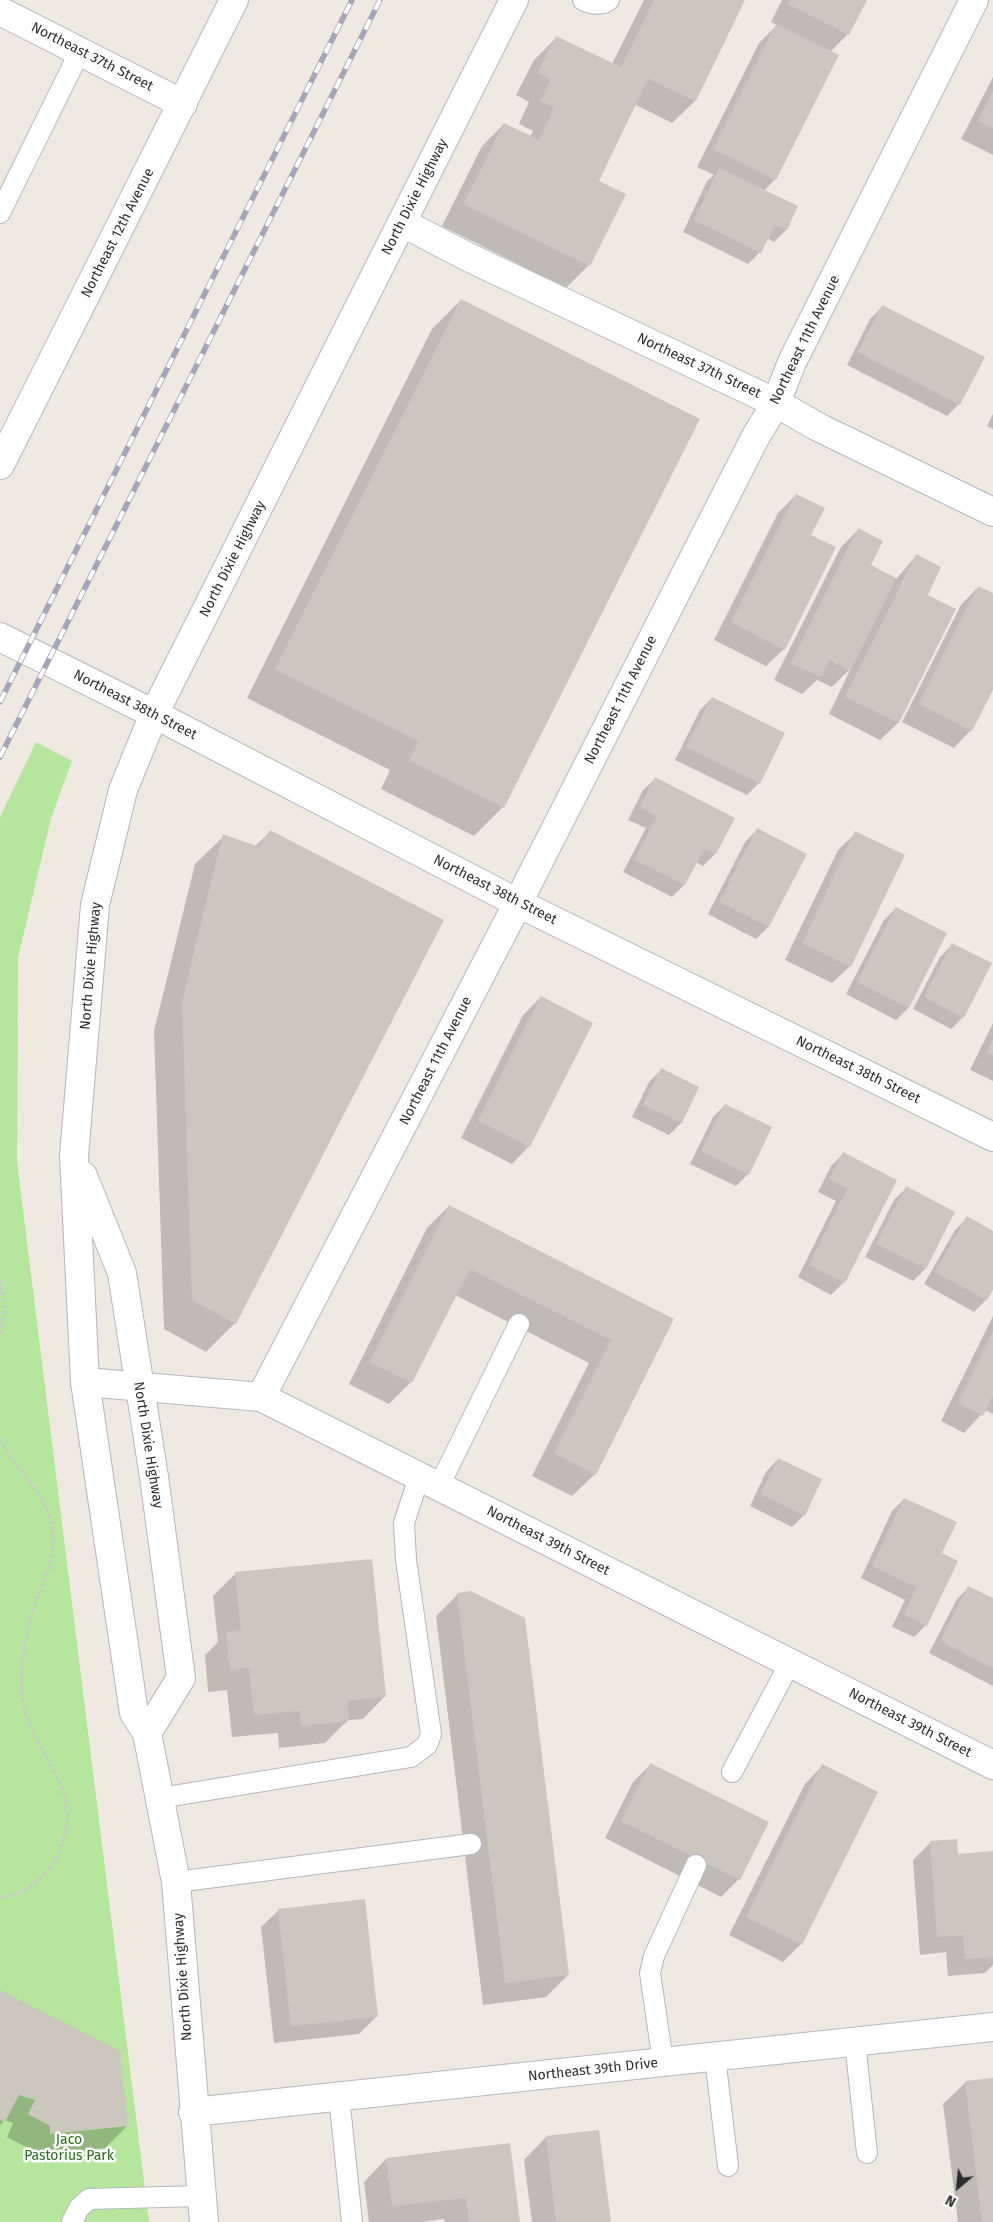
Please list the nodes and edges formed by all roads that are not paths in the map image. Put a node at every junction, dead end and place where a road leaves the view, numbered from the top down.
1 (234, 0) edge
2 (514, 0) edge
3 (583, 0) edge
4 (609, 0) edge
5 (974, 0) edge
6 (0, 11) edge
7 (80, 51) junction
8 (183, 104) junction
9 (0, 212) edge
10 (403, 223) junction
11 (776, 403) junction
12 (0, 465) edge
13 (993, 512) edge
14 (0, 637) edge
15 (154, 714) junction
16 (518, 903) junction
17 (993, 1137) edge
18 (74, 1156) junction
19 (519, 1324) dead end
20 (85, 1382) junction
21 (139, 1387) junction
22 (261, 1398) junction
23 (429, 1482) junction
24 (790, 1663) junction
25 (147, 1733) junction
26 (993, 1764) edge
27 (732, 1772) dead end
28 (160, 1798) junction
29 (471, 1844) dead end
30 (696, 1865) dead end
31 (176, 1882) junction
32 (993, 2027) edge
33 (854, 2042) junction
34 (715, 2057) junction
35 (663, 2062) junction
36 (339, 2096) junction
37 (193, 2112) junction
38 (867, 2153) dead end
39 (728, 2166) dead end
40 (202, 2209) edge
41 (72, 2222) edge
42 (352, 2222) edge

1 - 8 street, Northeast 12th Avenue
2 - 10 street, North Dixie Highway
3 - 4 lane
5 - 11 street, Northeast 11th Avenue
6 - 7 street, Northeast 37th Street
7 - 8 street, Northeast 37th Street
7 - 9 lane
8 - 12 street, Northeast 12th Avenue
10 - 11 street, Northeast 37th Street
10 - 15 street, North Dixie Highway
11 - 13 street, Northeast 37th Street
11 - 16 street, Northeast 11th Avenue
14 - 15 street, Northeast 38th Street
15 - 16 street, Northeast 38th Street
15 - 18 street, North Dixie Highway
16 - 17 street, Northeast 38th Street
16 - 22 street, Northeast 11th Avenue
18 - 20 street, North Dixie Highway
18 - 21 street, North Dixie Highway
19 - 23 lane
20 - 21 street, Northeast 39th Street
20 - 25 street, North Dixie Highway
21 - 22 street, Northeast 39th Street
21 - 25 street, North Dixie Highway
22 - 23 street, Northeast 39th Street
23 - 24 street, Northeast 39th Street
23 - 28 lane
24 - 26 street, Northeast 39th Street
24 - 27 lane
25 - 28 street, North Dixie Highway
28 - 31 street, North Dixie Highway
29 - 31 lane
30 - 35 lane
31 - 37 street, North Dixie Highway
32 - 33 street, Northeast 39th Drive
33 - 34 street, Northeast 39th Drive
33 - 38 lane
34 - 35 street, Northeast 39th Drive
34 - 39 lane
35 - 36 street, Northeast 39th Drive
36 - 37 street, Northeast 39th Drive
36 - 42 lane
37 - 40 street, North Dixie Highway
40 - 41 lane

